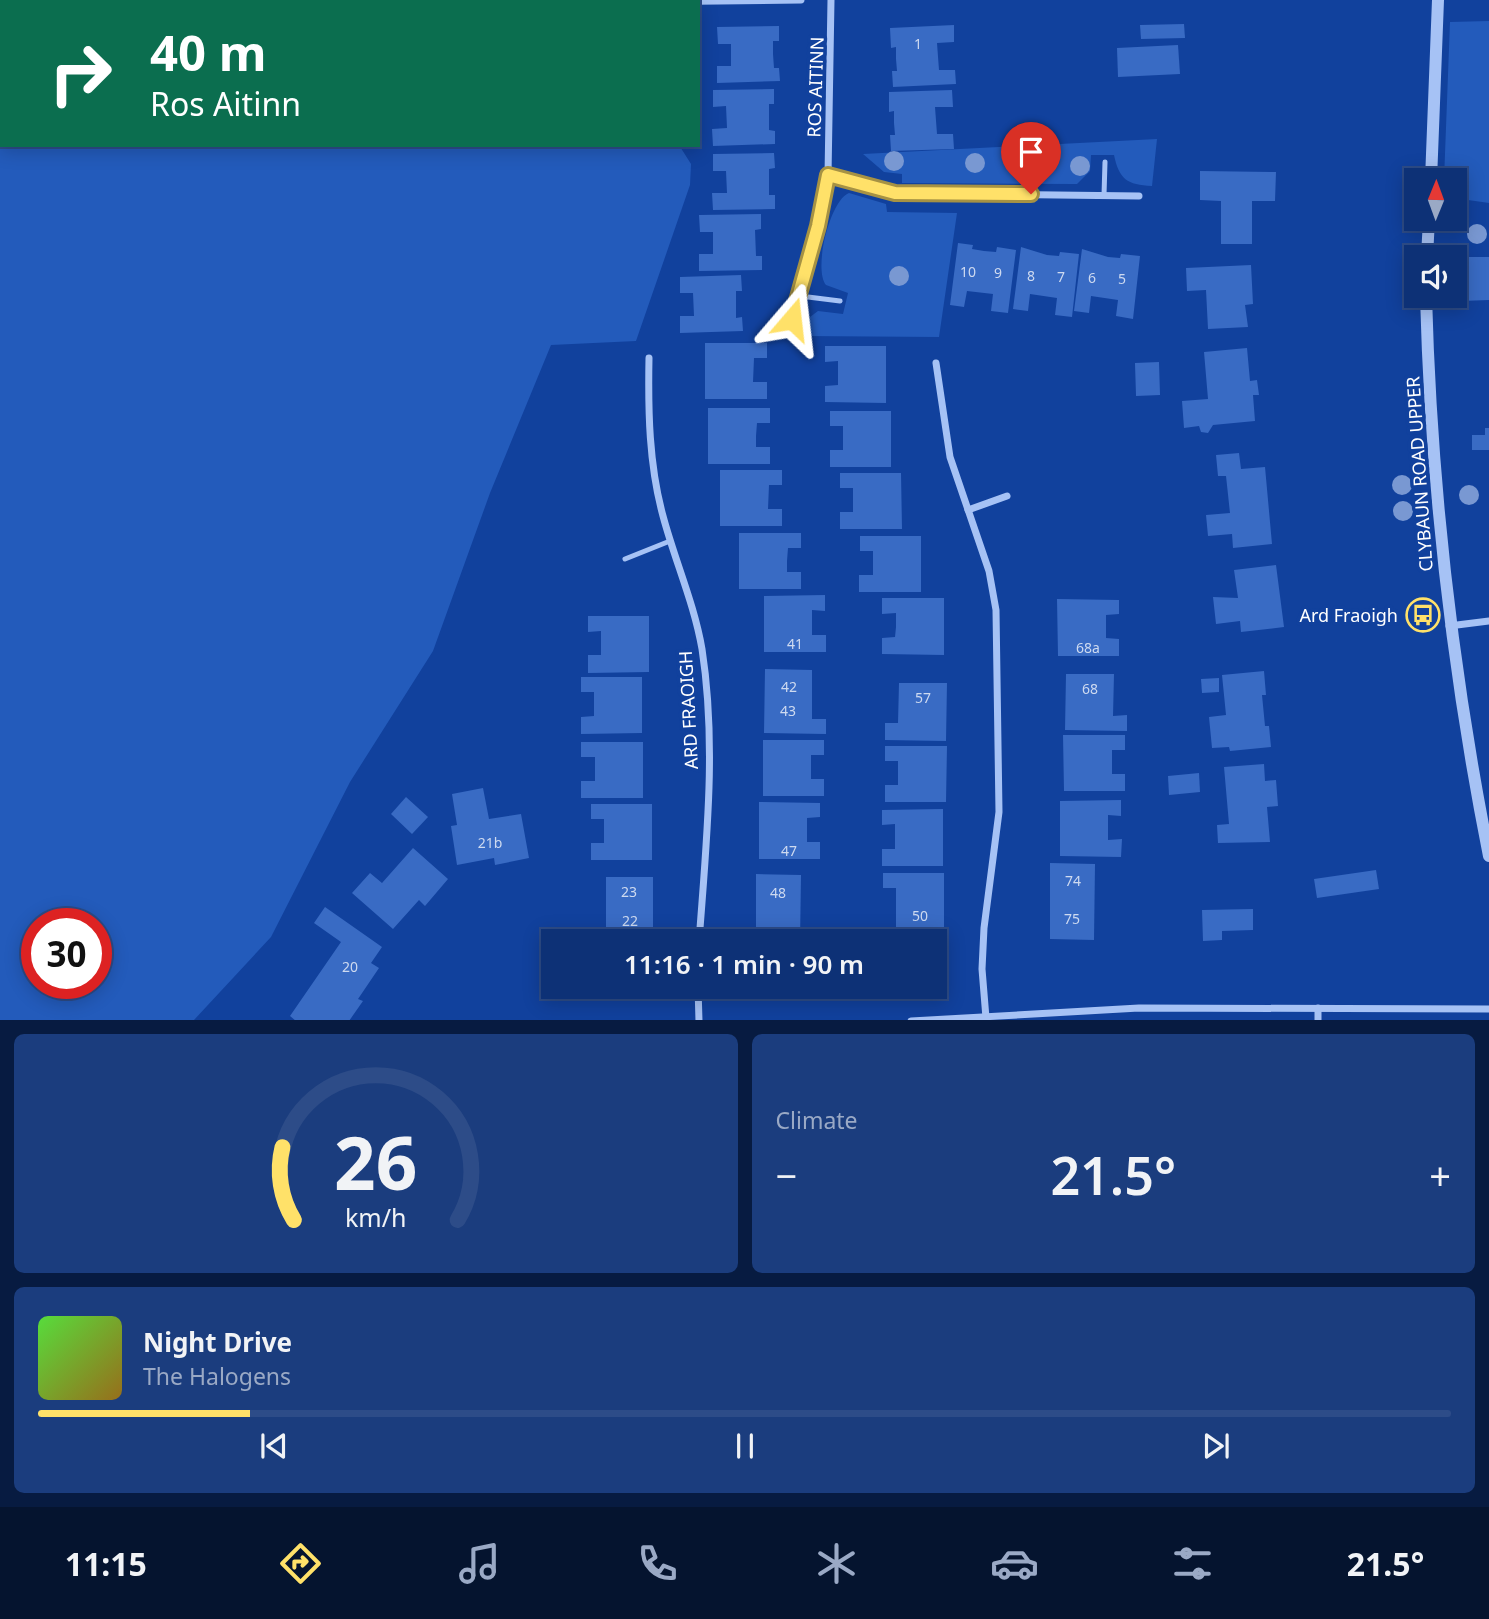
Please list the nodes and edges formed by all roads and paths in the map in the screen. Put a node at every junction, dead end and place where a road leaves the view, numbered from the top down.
1 (801, 0) edge
2 (831, 0) edge
3 (1438, 0) edge
4 (700, 1) edge
5 (1105, 162) dead end
6 (1431, 168) edge
7 (828, 175) junction
8 (1104, 195) junction
9 (1139, 196) dead end
10 (800, 296) junction
11 (840, 301) dead end
12 (1427, 308) edge
13 (792, 319) dead end
14 (649, 358) dead end
15 (936, 363) dead end
16 (1007, 496) dead end
17 (968, 510) junction
18 (670, 541) junction
19 (625, 559) dead end
20 (1489, 621) edge
21 (1449, 626) junction
22 (1489, 856) edge
23 (700, 929) edge
24 (698, 999) edge
25 (1318, 1008) junction
26 (1489, 1009) edge
27 (986, 1018) junction
28 (699, 1020) edge
29 (911, 1020) edge
30 (1318, 1020) edge

1 - 4 street
2 - 7 street, ROS AITINN
3 - 6 street
5 - 8 lane
7 - 8 street
7 - 10 street, ROS AITINN
8 - 9 street
10 - 11 lane
10 - 13 street, ROS AITINN
12 - 21 street, CLYBAUN ROAD UPPER
14 - 18 street, ARD FRAOIGH
15 - 17 street
16 - 17 street
17 - 27 street
18 - 19 lane
18 - 23 street, ARD FRAOIGH
20 - 21 street
21 - 22 street, CLYBAUN ROAD UPPER
24 - 28 street
25 - 26 street
25 - 27 street
25 - 30 street
27 - 29 street

